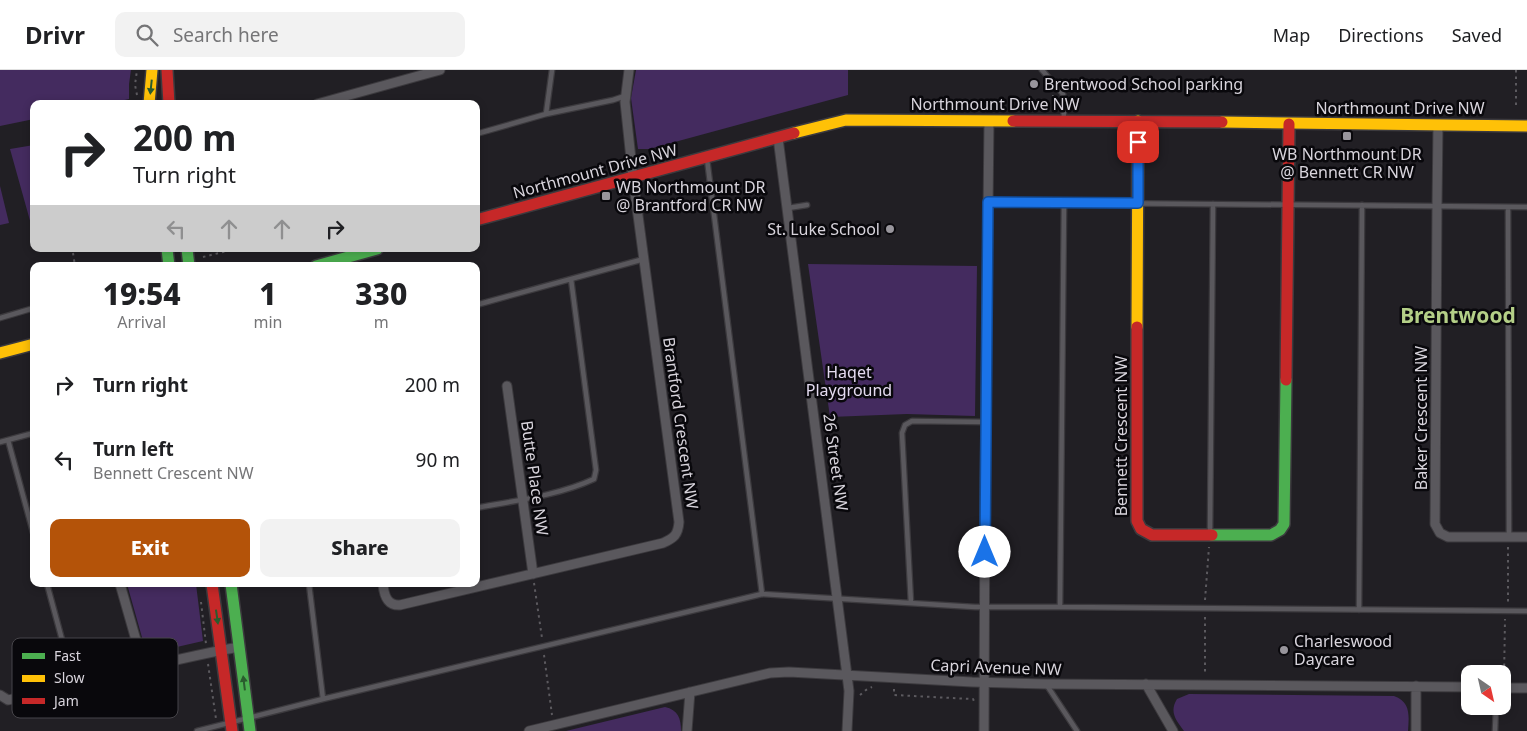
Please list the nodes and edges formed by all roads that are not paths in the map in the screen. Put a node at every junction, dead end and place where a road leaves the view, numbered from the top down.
1 (152, 70) edge
2 (167, 70) edge
3 (440, 70) edge
4 (552, 70) edge
5 (629, 70) edge
6 (1042, 70) edge
7 (625, 96) junction
8 (149, 100) edge
9 (169, 100) edge
10 (331, 100) edge
11 (546, 114) junction
12 (989, 120) junction
13 (1064, 121) junction
14 (1138, 121) junction
15 (1289, 124) junction
16 (1438, 125) junction
17 (1527, 126) edge
18 (480, 133) edge
19 (778, 138) junction
20 (706, 158) junction
21 (633, 178) junction
22 (988, 202) junction
23 (1064, 203) junction
24 (1138, 203) junction
25 (1213, 204) junction
26 (807, 205) dead end
27 (1287, 205) junction
28 (1362, 205) junction
29 (1436, 206) junction
30 (1508, 207) junction
31 (1527, 207) edge
32 (788, 208) junction
33 (480, 219) edge
34 (370, 252) edge
35 (644, 259) junction
36 (344, 262) edge
37 (571, 279) junction
38 (480, 304) edge
39 (30, 309) edge
40 (0, 318) edge
41 (30, 345) edge
42 (0, 353) edge
43 (507, 386) dead end
44 (986, 422) junction
45 (30, 434) edge
46 (8, 440) junction
47 (0, 442) edge
48 (524, 500) junction
49 (480, 507) edge
50 (30, 521) edge
51 (1210, 535) junction
52 (1509, 537) junction
53 (1527, 537) edge
54 (533, 574) junction
55 (480, 586) edge
56 (48, 587) edge
57 (121, 587) edge
58 (212, 587) edge
59 (231, 587) edge
60 (308, 587) edge
61 (384, 587) edge
62 (477, 587) edge
63 (762, 594) junction
64 (839, 599) junction
65 (911, 603) junction
66 (985, 607) junction
67 (1060, 607) junction
68 (1358, 610) junction
69 (1527, 611) edge
70 (61, 638) edge
71 (135, 638) edge
72 (239, 647) junction
73 (222, 650) junction
74 (178, 660) edge
75 (847, 676) junction
76 (985, 682) junction
77 (1045, 684) junction
78 (1146, 684) junction
79 (1416, 686) junction
80 (1461, 687) edge
81 (1511, 688) edge
82 (1527, 688) edge
83 (690, 692) junction
84 (0, 695) edge
85 (12, 699) edge
86 (323, 699) junction
87 (1496, 715) edge
88 (248, 718) junction
89 (232, 727) edge
90 (198, 731) edge
91 (250, 731) edge
92 (529, 731) edge
93 (687, 731) edge
94 (847, 731) edge
95 (984, 731) edge
96 (1077, 731) edge
97 (1173, 731) edge
98 (1416, 731) edge
99 (1495, 731) edge

1 -> 8 street
2 - 9 street
3 - 10 street
4 - 11 lane
5 - 7 street, Brantford Crescent NW
6 - 13 lane
7 - 11 lane
7 - 21 street, Brantford Crescent NW
11 - 18 lane
12 - 13 street, Northmount Drive NW
12 - 19 street, Northmount Drive NW
12 - 22 street
13 - 14 street, Northmount Drive NW
14 - 15 street, Northmount Drive NW
14 - 24 street, Bennett Crescent NW
15 - 16 street, Northmount Drive NW
15 - 27 street, Bennett Crescent NW
16 - 17 street, Northmount Drive NW
16 - 29 street, Baker Crescent NW
19 - 20 street, Northmount Drive NW
19 - 32 street, 26 Street NW
20 - 21 street, Northmount Drive NW
20 - 63 lane
21 - 33 street, Northmount Drive NW
21 - 35 street, Brantford Crescent NW
22 - 23 lane
22 - 44 street
23 - 24 lane
23 - 67 lane
24 - 25 lane
24 - 51 street, Bennett Crescent NW
25 - 27 lane
25 - 51 lane
26 - 32 lane
27 - 28 lane
27 - 51 street, Bennett Crescent NW
28 - 29 lane
28 - 68 lane
29 - 30 lane
29 - 52 street, Baker Crescent NW
30 - 31 lane
30 - 52 lane
32 - 64 street, 26 Street NW
34 - 36 street
35 - 37 lane
35 - 54 street, Brantford Crescent NW
37 - 38 lane
37 - 48 lane
39 - 40 lane
41 - 42 street
43 - 48 street, Butte Place NW
44 - 65 lane
44 - 66 street
45 - 46 lane
46 - 47 lane
46 - 50 lane
48 - 49 lane
48 - 54 street, Butte Place NW
52 - 53 street, Baker Crescent NW
54 - 55 street, Brantford Crescent NW
56 - 70 lane
57 - 71 street
58 -> 73 street
59 - 72 street
60 - 86 lane
61 - 62 street, Brantford Crescent NW
63 - 64 lane
63 - 86 lane
64 - 65 lane
64 - 75 street, 26 Street NW
65 - 66 lane
66 - 67 lane
66 - 76 street
67 - 68 lane
68 - 69 lane
72 - 73 street
88 -> 72 street
73 - 74 street
73 - 89 street
75 - 76 street, Capri Avenue NW
75 - 83 street, Capri Avenue NW
75 - 94 street, 26 Street NW
76 - 77 street, Capri Avenue NW
76 - 95 street
77 - 78 street, Capri Avenue NW
77 - 96 lane
78 - 79 street, Capri Avenue NW
78 - 97 street
79 - 80 street, Capri Avenue NW
79 - 98 street
81 - 82 street
83 - 92 street, Capri Avenue NW
83 - 93 street
84 - 85 street
86 - 88 lane
87 - 99 lane
88 - 89 lane
88 - 91 street
89 - 90 lane

